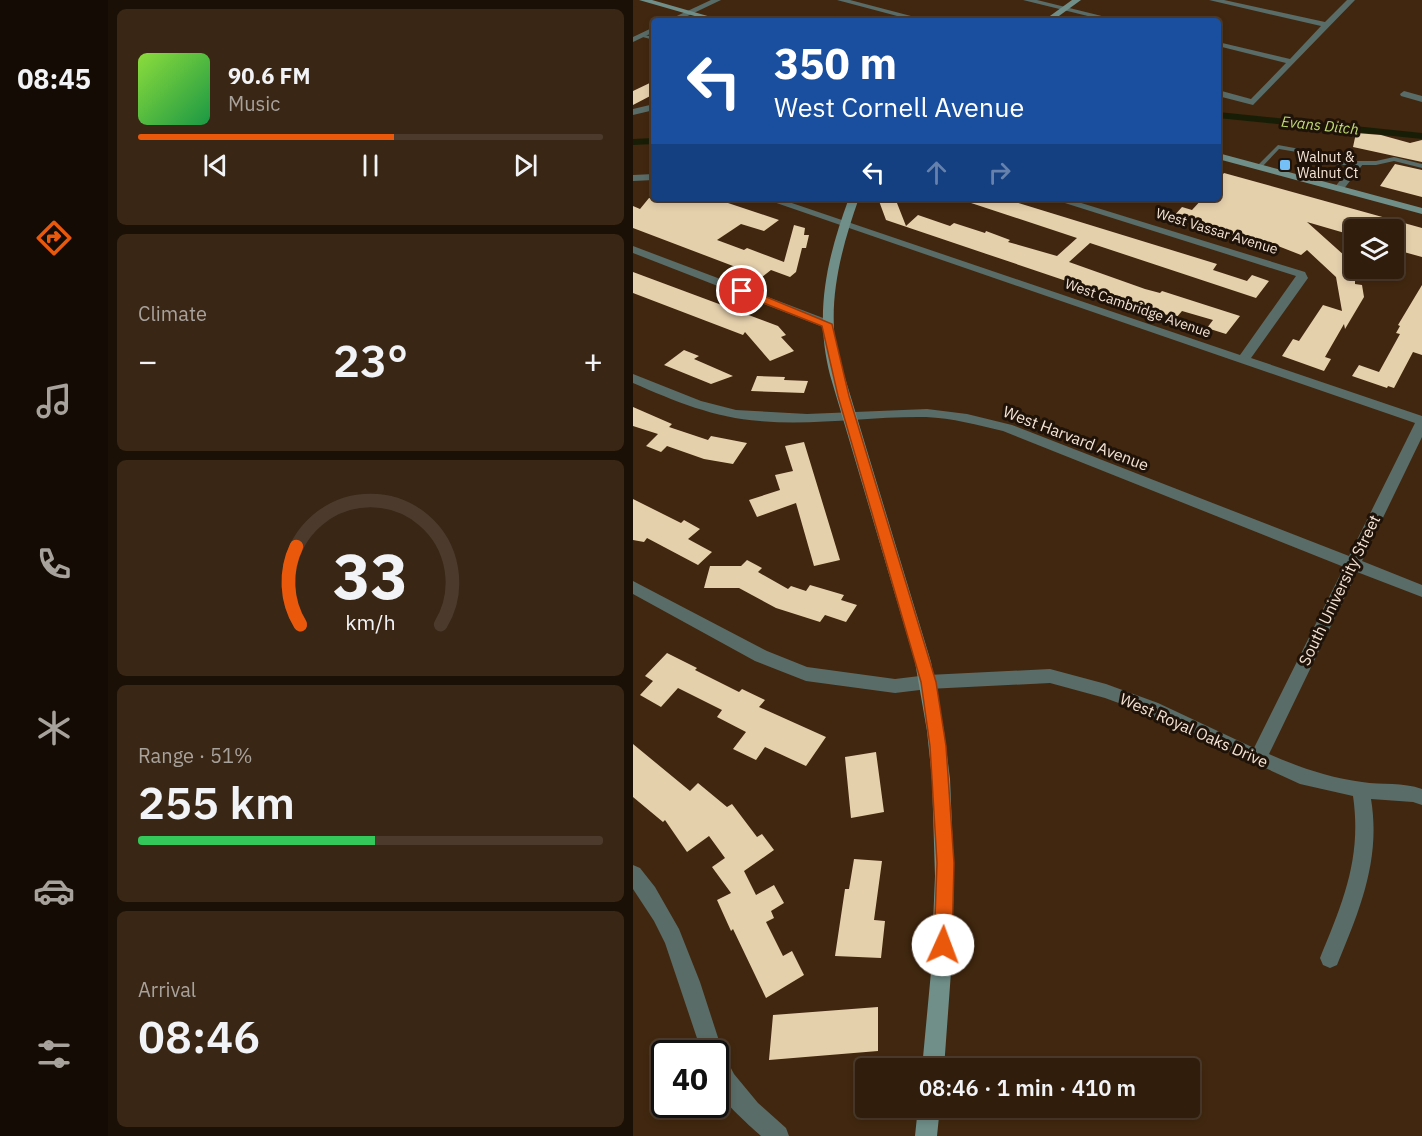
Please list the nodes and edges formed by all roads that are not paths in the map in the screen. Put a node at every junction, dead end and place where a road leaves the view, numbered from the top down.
1 (643, 0) edge
2 (717, 0) edge
3 (841, 0) edge
4 (1027, 0) edge
5 (1077, 0) edge
6 (1213, 0) edge
7 (1351, 0) edge
8 (1065, 9) junction
9 (689, 12) junction
10 (676, 18) edge
11 (698, 18) edge
12 (914, 18) edge
13 (1052, 18) edge
14 (1105, 18) edge
15 (1327, 25) junction
16 (651, 31) edge
17 (637, 38) edge
18 (1221, 45) edge
19 (1292, 62) junction
20 (1221, 94) edge
21 (1404, 94) dead end
22 (1422, 99) edge
23 (651, 108) edge
24 (633, 112) edge
25 (1221, 157) edge
26 (1357, 164) junction
27 (1421, 166) edge
28 (1259, 167) junction
29 (651, 177) edge
30 (633, 178) edge
31 (1339, 188) junction
32 (776, 201) edge
33 (852, 201) edge
34 (1064, 201) edge
35 (1422, 210) edge
36 (844, 224) junction
37 (633, 249) edge
38 (827, 324) junction
39 (1242, 360) junction
40 (633, 378) edge
41 (849, 415) junction
42 (1422, 422) edge
43 (1352, 563) junction
44 (633, 587) edge
45 (1422, 591) edge
46 (928, 682) junction
47 (1258, 758) junction
48 (1361, 790) junction
49 (1422, 797) edge
50 (633, 874) edge
51 (1330, 958) dead end
52 (709, 1040) edge
53 (934, 1058) edge
54 (729, 1085) edge
55 (928, 1118) edge
56 (778, 1136) edge
57 (926, 1136) edge

1 - 9 street
2 - 9 street
3 - 12 street
4 - 8 street
5 - 8 street
6 - 15 street
7 - 15 street
8 - 13 street
8 - 14 street
9 - 10 street
9 - 11 street
15 - 19 street
16 - 17 street
18 - 19 street
19 - 20 street
21 - 22 street
23 - 24 street
25 - 28 street
26 - 27 lane
26 - 28 lane
26 - 31 street
28 - 31 street
29 - 30 street
31 - 35 street
32 - 36 street, West Cambridge Avenue
33 - 36 street
34 - 39 street, West Vassar Avenue
36 - 38 street
36 - 39 street, West Cambridge Avenue
37 - 38 street
38 - 41 street
39 - 42 street, West Cambridge Avenue
40 - 41 street, West Harvard Avenue
41 - 43 street, West Harvard Avenue
41 - 46 street
42 - 43 street, South University Street
43 - 45 street, West Harvard Avenue
43 - 47 street, South University Street
44 - 46 street, West Royal Oaks Drive
46 - 47 street, West Royal Oaks Drive
46 - 53 street
47 - 48 street, West Royal Oaks Drive
48 - 49 street, West Royal Oaks Drive
48 - 51 street
50 - 52 street
54 - 56 street
55 - 57 street

